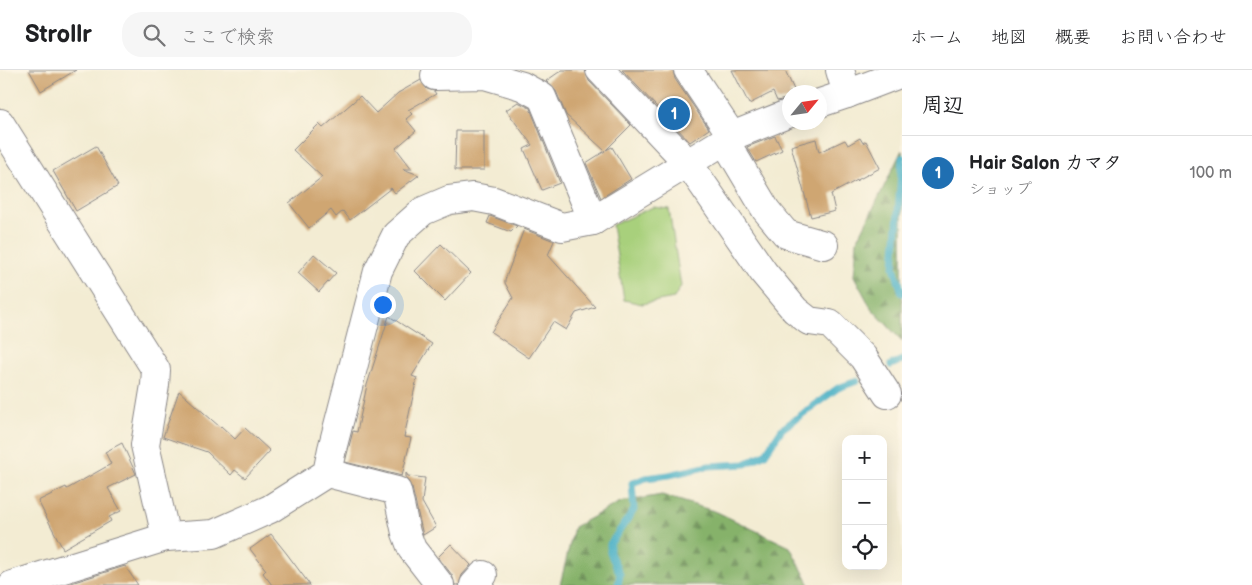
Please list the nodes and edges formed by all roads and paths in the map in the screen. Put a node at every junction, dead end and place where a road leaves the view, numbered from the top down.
1 (600, 70) edge
2 (688, 70) edge
3 (902, 73) edge
4 (435, 76) dead end
5 (843, 82) edge
6 (827, 97) edge
7 (782, 116) edge
8 (0, 123) edge
9 (728, 138) junction
10 (688, 163) junction
11 (593, 221) junction
12 (824, 245) dead end
13 (888, 394) dead end
14 (327, 473) junction
15 (166, 537) junction
16 (58, 578) edge
17 (12, 585) edge
18 (440, 585) edge

1 - 10 street
2 - 9 street
3 - 5 street
4 - 11 street
5 - 6 street
7 - 9 street
8 - 15 street
9 - 10 street
9 - 12 street
10 - 11 street
10 - 13 street
11 - 14 street
14 - 15 street
14 - 18 street
15 - 16 street
16 - 17 street

